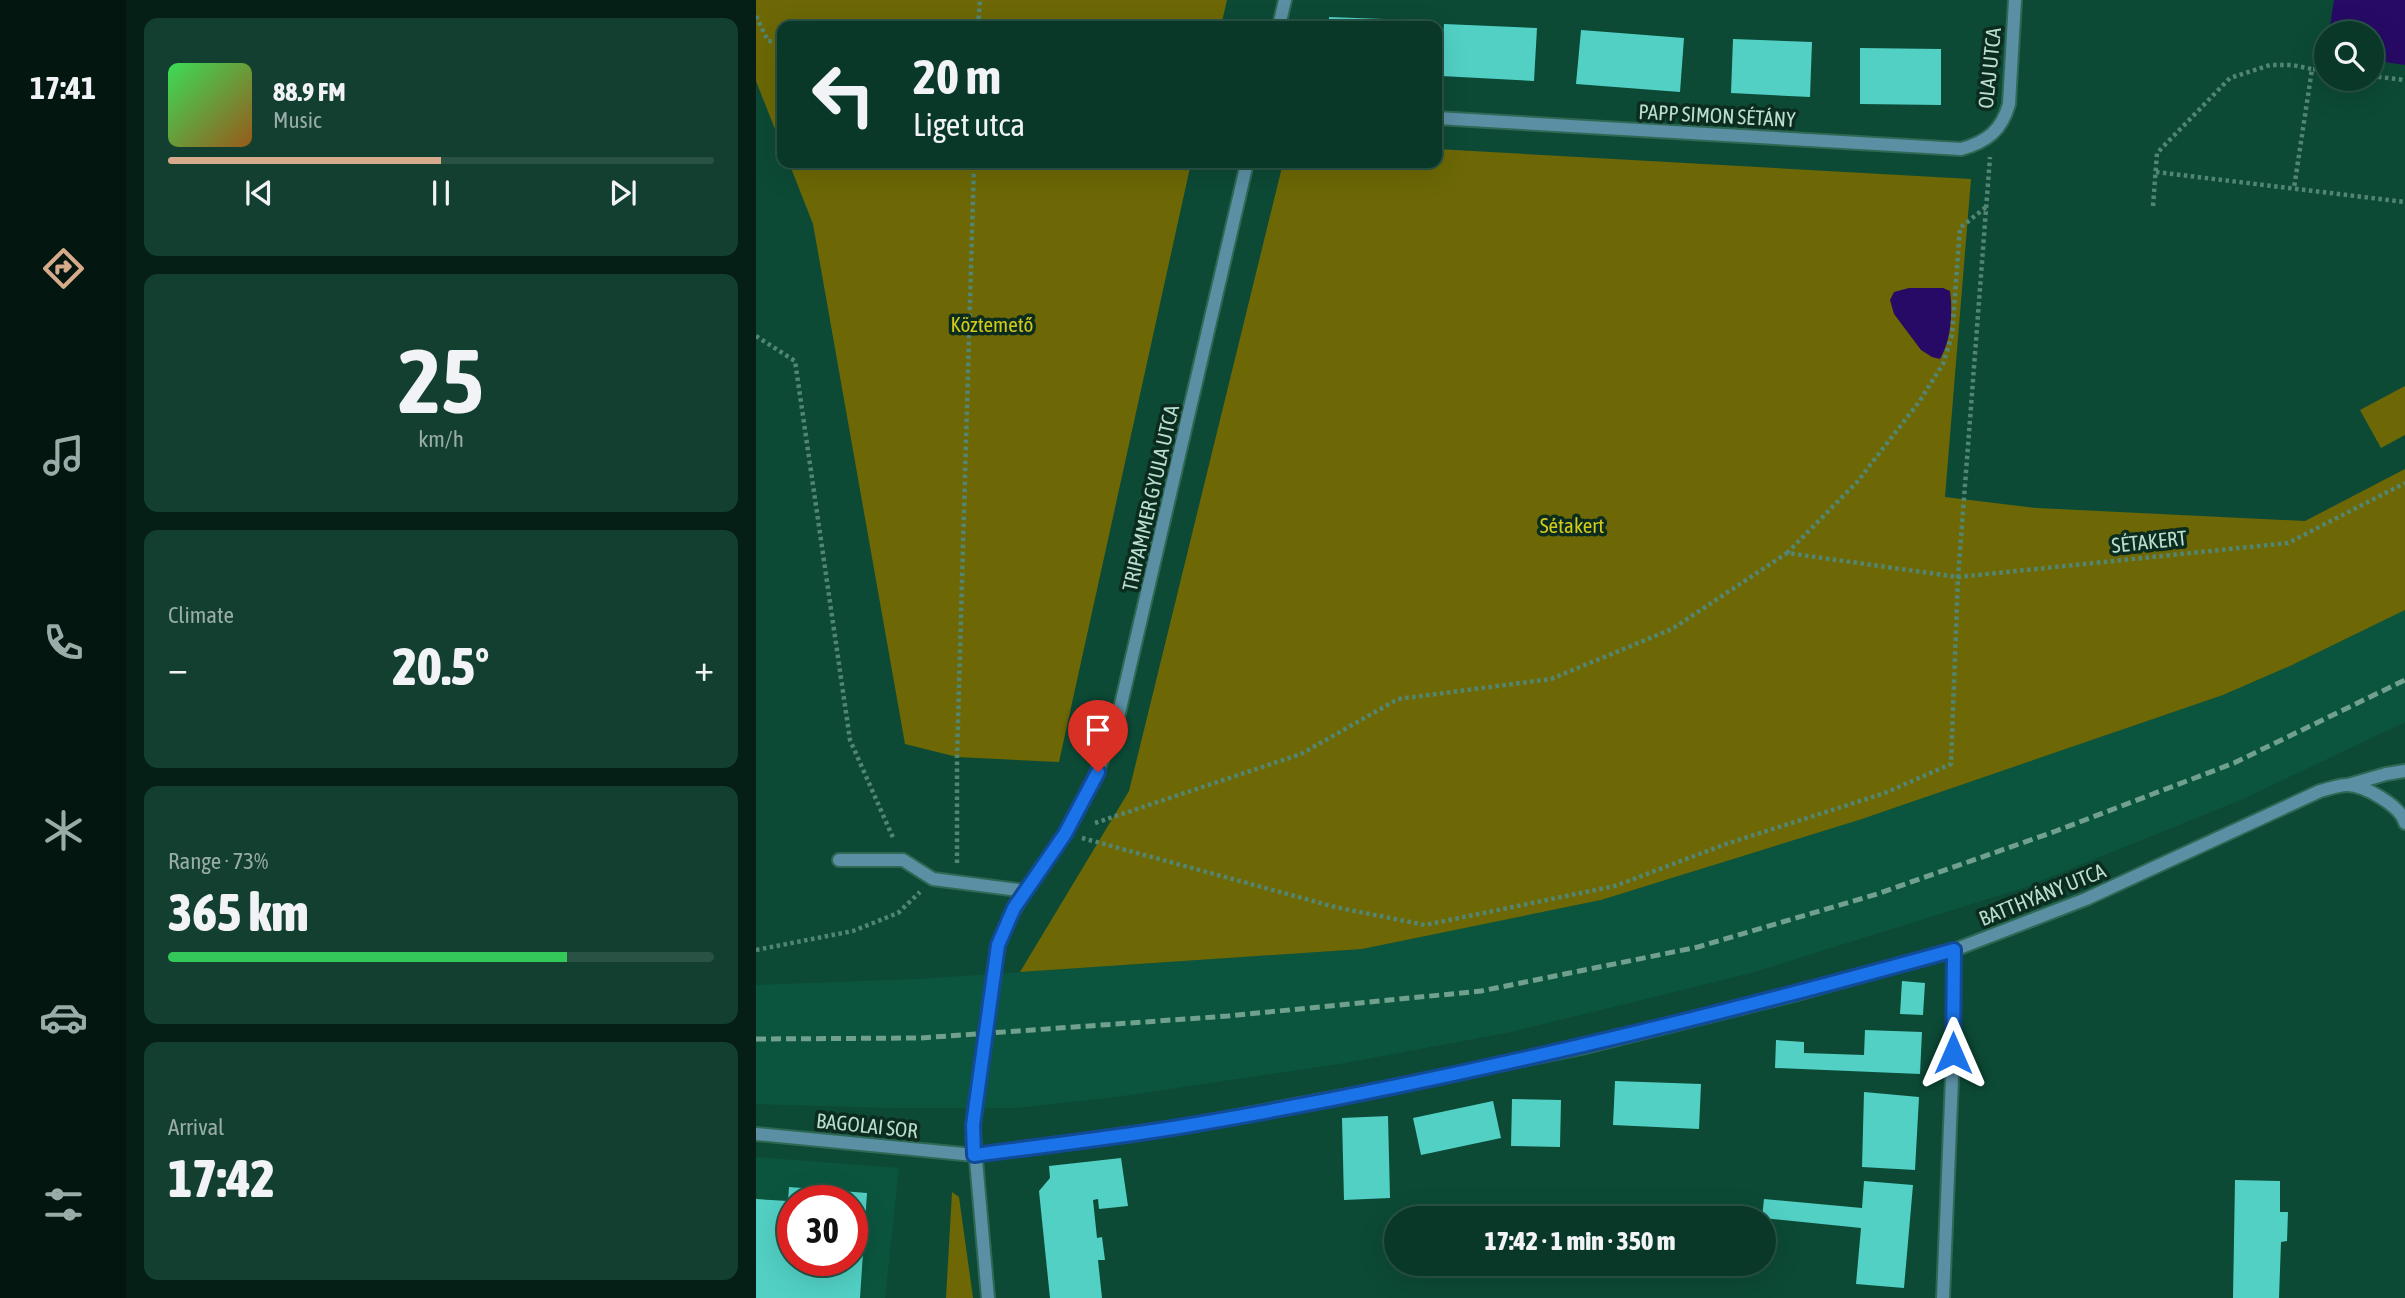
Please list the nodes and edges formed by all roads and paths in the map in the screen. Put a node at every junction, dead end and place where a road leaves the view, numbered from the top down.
1 (980, 0) edge
2 (1284, 0) edge
3 (2015, 0) edge
4 (756, 16) edge
5 (978, 21) edge
6 (1280, 21) edge
7 (777, 42) edge
8 (2312, 69) joint
9 (2384, 78) edge
10 (2405, 80) edge
11 (1442, 118) edge
12 (1992, 136) junction
13 (974, 168) edge
14 (1246, 168) edge
15 (2156, 172) junction
16 (2294, 188) junction
17 (2405, 202) edge
18 (1986, 206) junction
19 (2153, 206) dead end
20 (756, 336) edge
21 (2405, 483) edge
22 (1787, 553) junction
23 (1958, 577) junction
24 (2405, 771) edge
25 (2348, 785) junction
26 (2405, 823) edge
27 (1065, 834) junction
28 (839, 860) dead end
29 (903, 860) junction
30 (933, 879) junction
31 (957, 882) junction
32 (1026, 891) junction
33 (756, 950) edge
34 (1954, 950) junction
35 (756, 1134) edge
36 (974, 1155) junction
37 (988, 1298) edge
38 (1943, 1298) edge

1 - 5 path
2 - 6 street
3 - 12 street, OLAJ UTCA
4 - 7 path
8 - 15 path
8 - 16 path
9 - 10 path
11 - 12 street, PAPP SIMON SÉTÁNY
12 - 18 path
13 - 31 path
14 - 27 street, TRIPAMMER GYULA UTCA
15 - 16 path
15 - 19 path
16 - 17 path
18 - 22 path
18 - 23 path
20 - 29 path
21 - 23 path, SÉTAKERT
22 - 23 path, SÉTAKERT
22 - 27 path
23 - 27 path
24 - 25 street, BATTHYÁNY UTCA
25 - 26 street
25 - 34 street, BATTHYÁNY UTCA
27 - 32 street, TRIPAMMER GYULA UTCA
28 - 29 street
29 - 30 street
30 - 31 street
30 - 33 path
31 - 32 street
32 - 36 street, TRIPAMMER GYULA UTCA, bridge
34 - 36 street, BATTHYÁNY UTCA
34 - 38 street
35 - 36 street, BAGOLAI SOR
36 - 37 street, TRIPAMMER GYULA UTCA

